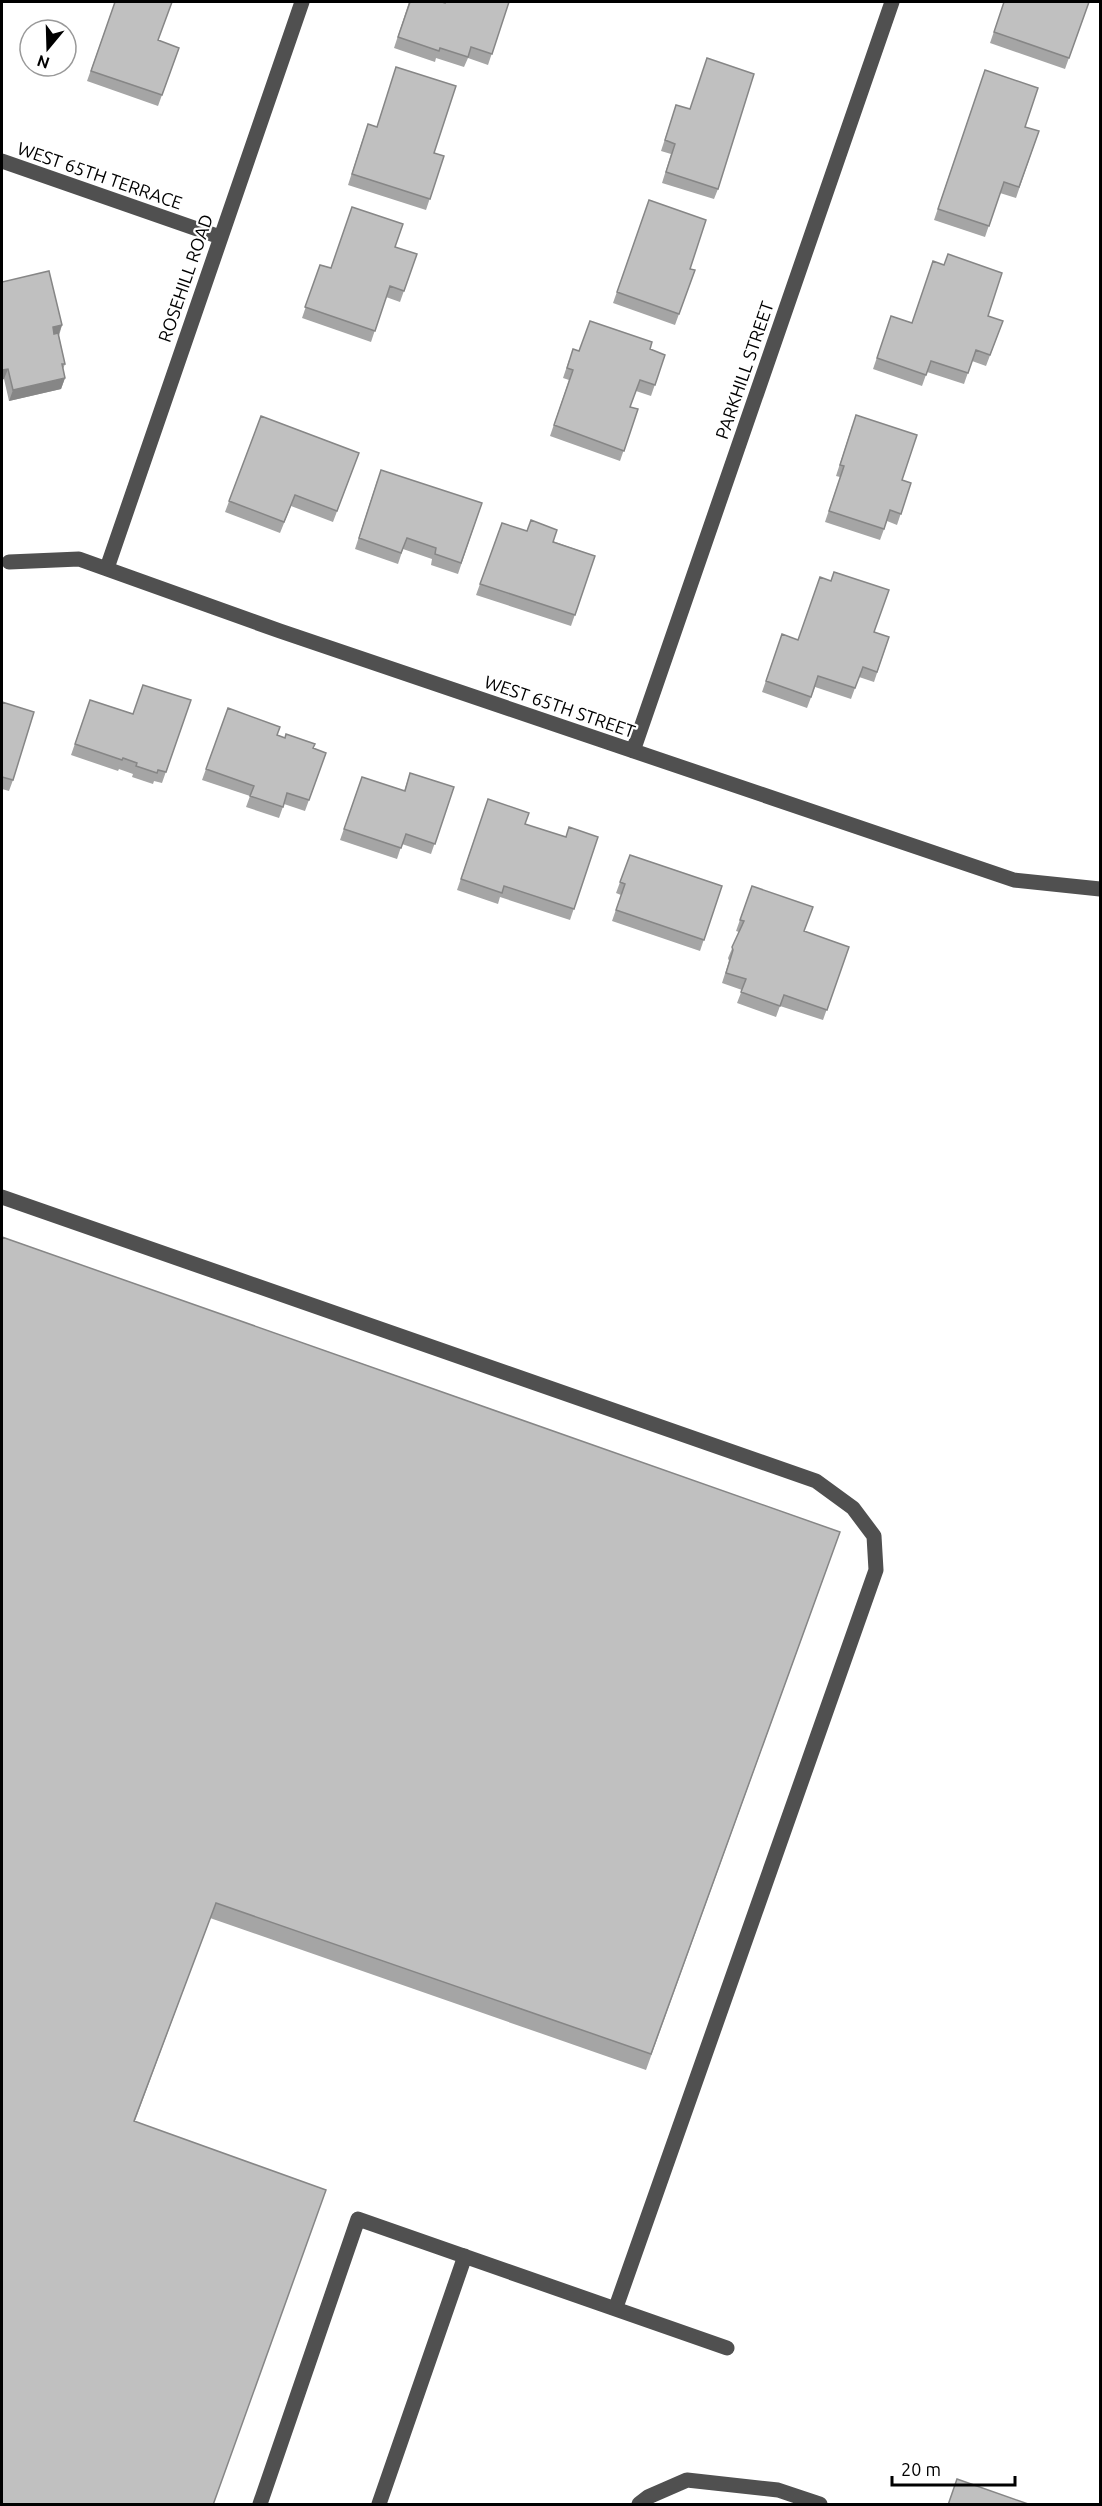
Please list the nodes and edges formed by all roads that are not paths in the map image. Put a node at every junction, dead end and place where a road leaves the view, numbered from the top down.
1 (302, 2) edge
2 (892, 2) edge
3 (2, 161) edge
4 (220, 237) junction
5 (9, 562) dead end
6 (106, 568) junction
7 (633, 751) junction
8 (1101, 889) edge
9 (2, 1197) edge
10 (465, 2256) junction
11 (615, 2307) junction
12 (727, 2348) dead end
13 (260, 2505) edge
14 (379, 2505) edge
15 (639, 2505) edge
16 (820, 2505) edge

1 - 4 street, ROSEHILL ROAD
2 - 7 street, PARKHILL STREET
3 - 4 street, WEST 65TH TERRACE
4 - 6 street, ROSEHILL ROAD
5 - 6 street, WEST 65TH STREET
6 - 7 street, WEST 65TH STREET
7 - 8 street, WEST 65TH STREET
9 - 11 street
10 - 11 street
10 - 13 street
10 - 14 street
11 - 12 street
15 - 16 street

